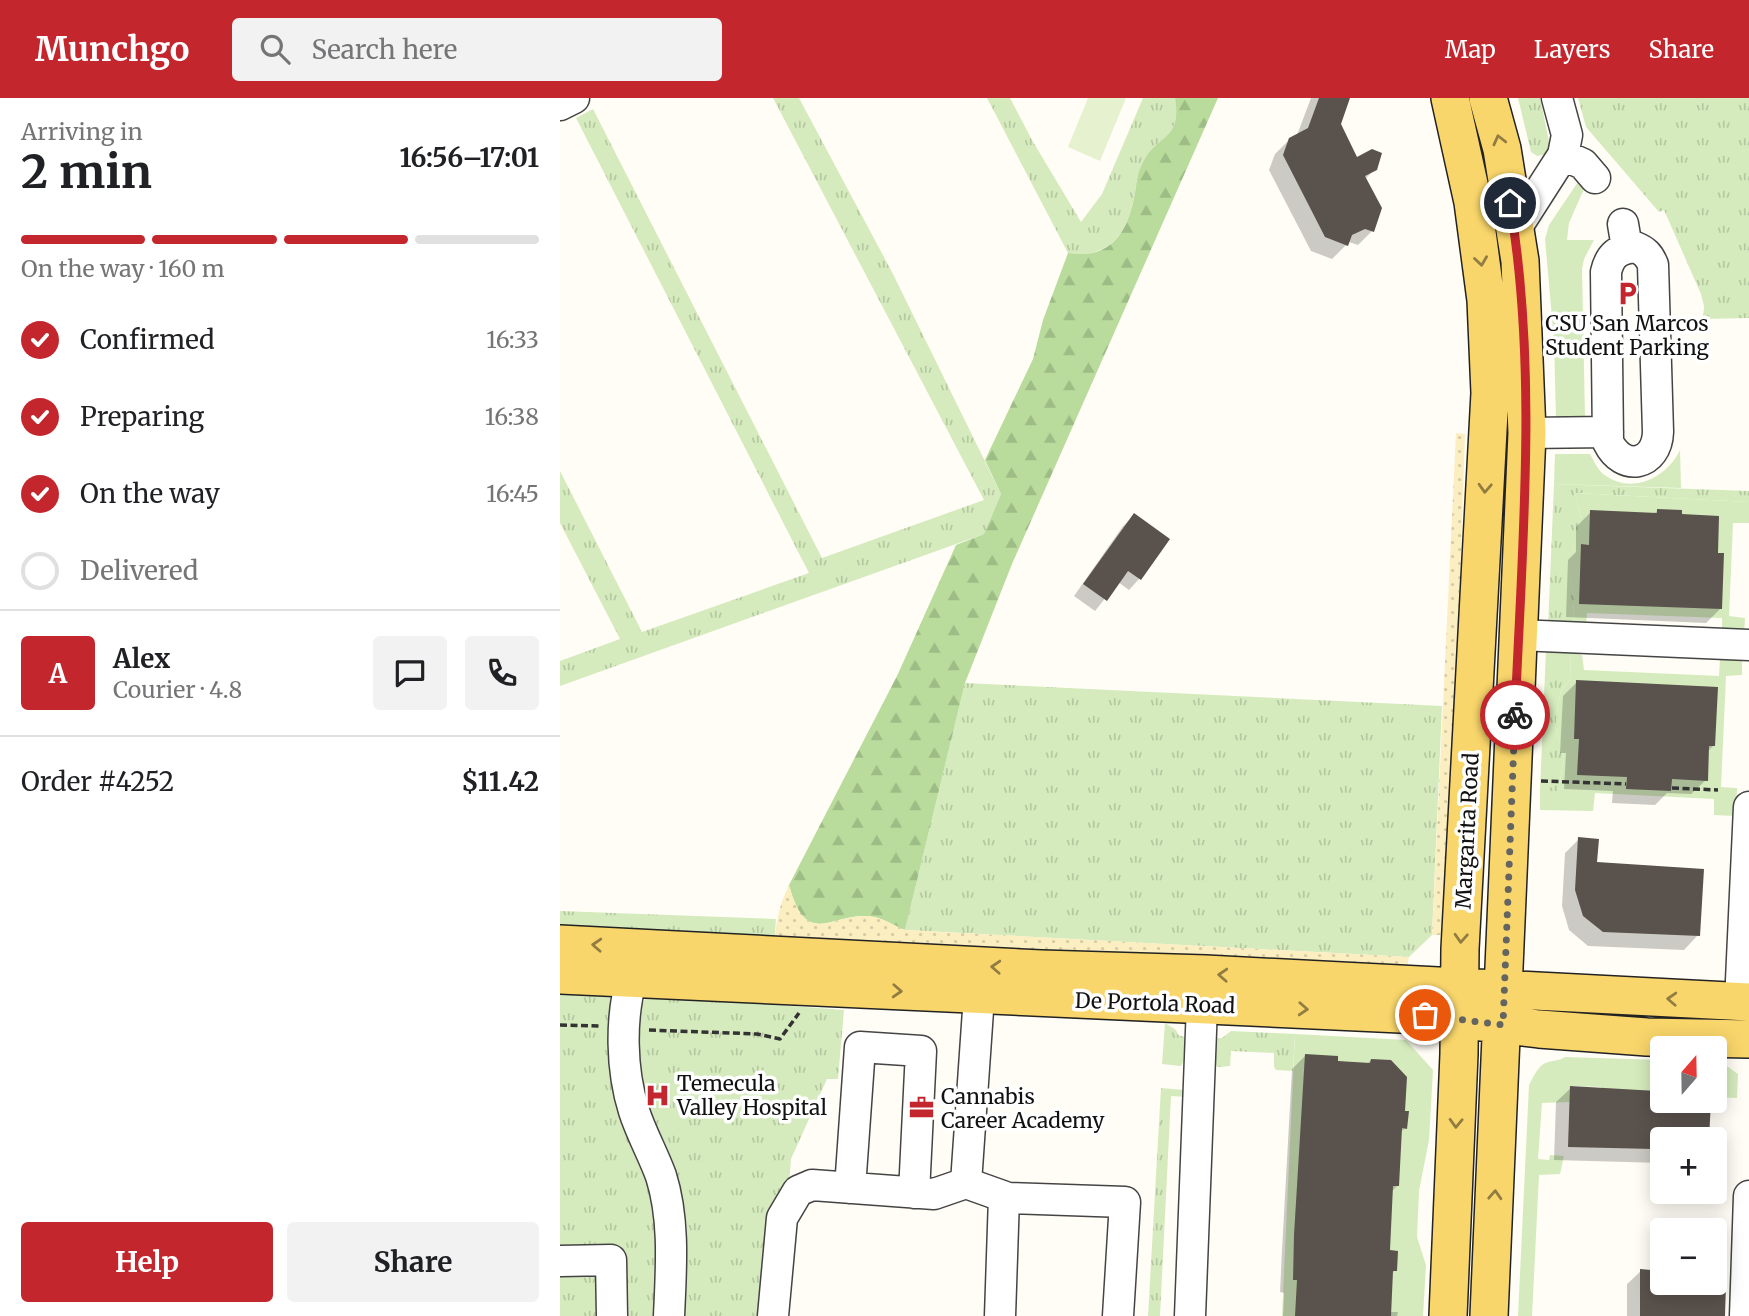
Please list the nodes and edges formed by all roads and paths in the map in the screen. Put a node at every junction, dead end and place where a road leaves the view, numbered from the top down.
1 (574, 98) edge
2 (1450, 98) edge
3 (1488, 98) edge
4 (1557, 98) edge
5 (560, 105) edge
6 (1563, 155) junction
7 (1595, 178) dead end
8 (1515, 230) junction
9 (1486, 300) junction
10 (1608, 432) junction
11 (1527, 433) junction
12 (1518, 635) junction
13 (1749, 645) edge
14 (1537, 780) dead end
15 (1626, 784) dead end
16 (1672, 788) dead end
17 (1718, 790) dead end
18 (1749, 807) edge
19 (560, 944) edge
20 (890, 961) junction
21 (560, 975) edge
22 (632, 977) junction
23 (979, 996) junction
24 (1744, 1002) edge
25 (1460, 1003) junction
26 (1202, 1004) junction
27 (1503, 1007) junction
28 (1749, 1039) edge
29 (966, 1183) junction
30 (850, 1188) junction
31 (914, 1193) junction
32 (1749, 1196) edge
33 (1004, 1197) junction
34 (560, 1261) edge
35 (612, 1316) edge
36 (669, 1316) edge
37 (773, 1316) edge
38 (1000, 1316) edge
39 (1118, 1316) edge
40 (1191, 1316) edge
41 (1448, 1316) edge
42 (1489, 1316) edge
43 (1745, 1316) edge

1 - 5 street
2 -> 9 main road, Margarita Road
8 -> 3 main road, Margarita Road
4 - 6 street
6 - 7 street
6 - 8 street
8 - 11 main road, Margarita Road
9 - 11 main road
9 -> 25 main road, Margarita Road
10 - 10 street
10 - 11 street
11 - 12 main road, Margarita Road
12 - 13 street
12 - 27 main road, Margarita Road
14 - 15 path
16 - 17 path
18 - 24 street
20 -> 19 main road, De Portola Road
20 - 22 main road
25 -> 20 main road, De Portola Road
21 - 22 main road, De Portola Road
22 -> 23 main road, De Portola Road
22 - 36 street
23 - 26 main road, De Portola Road
23 - 29 street
24 -> 27 main road, De Portola Road
26 -> 25 main road, De Portola Road
25 - 27 main road, De Portola Road
25 -> 41 main road, Margarita Road
26 - 40 street
27 - 28 main road, De Portola Road
42 -> 27 main road, Margarita Road
29 - 31 street
29 - 33 street
30 - 31 street
30 - 31 street
30 - 37 street
32 - 43 street
33 - 38 street
33 - 39 street
34 - 35 street

